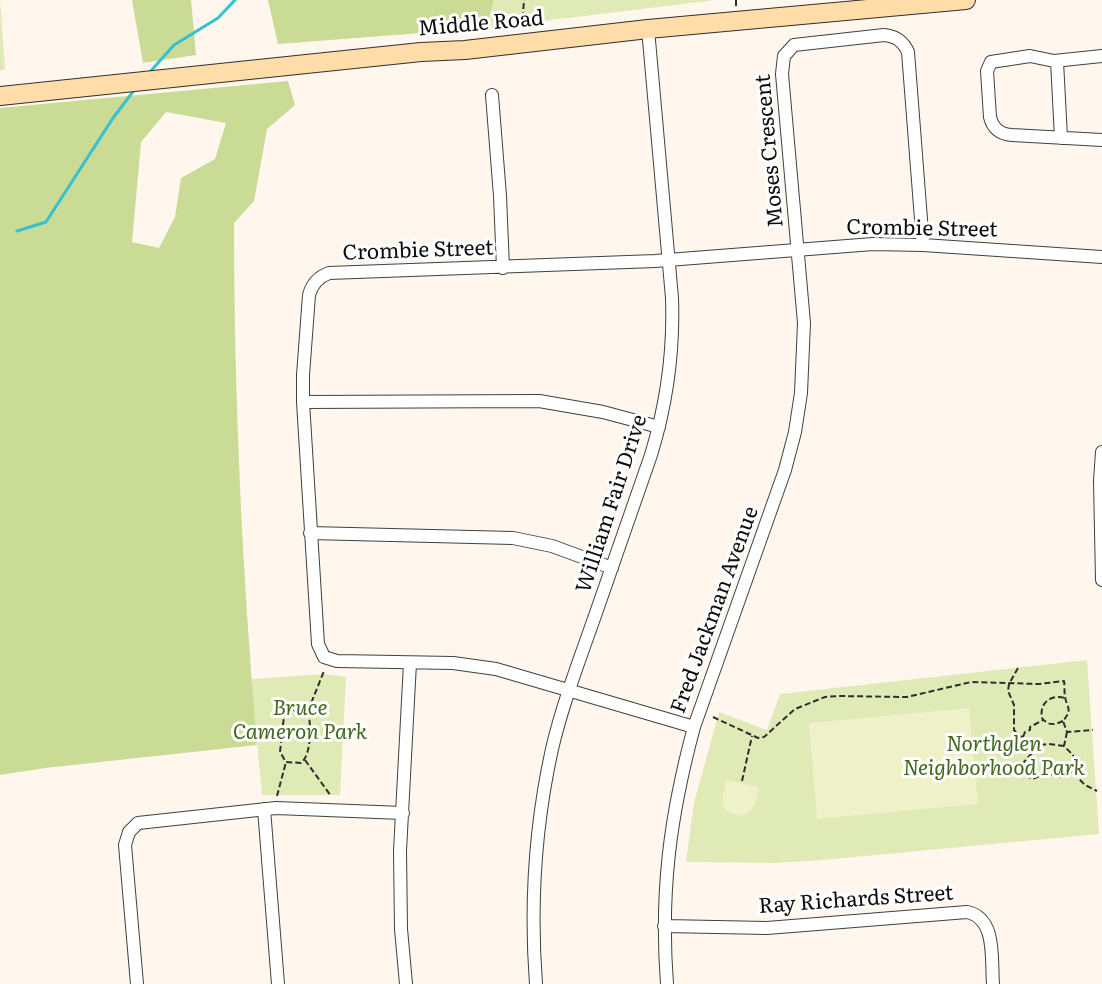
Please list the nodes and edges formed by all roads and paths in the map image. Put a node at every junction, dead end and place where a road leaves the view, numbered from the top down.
1 (524, 0) edge
2 (736, 0) edge
3 (966, 0) edge
4 (736, 7) dead end
5 (522, 27) dead end
6 (648, 30) junction
7 (1102, 56) edge
8 (1057, 61) junction
9 (492, 95) dead end
10 (0, 96) edge
11 (1061, 138) junction
12 (1102, 140) edge
13 (923, 245) junction
14 (798, 251) junction
15 (1102, 257) edge
16 (668, 260) junction
17 (503, 268) junction
18 (303, 402) junction
19 (659, 427) junction
20 (1102, 452) edge
21 (310, 533) junction
22 (612, 568) junction
23 (1102, 580) edge
24 (410, 663) junction
25 (1018, 668) dead end
26 (324, 671) dead end
27 (1009, 684) junction
28 (570, 689) junction
29 (1065, 698) junction
30 (308, 711) junction
31 (713, 717) dead end
32 (1043, 720) junction
33 (1063, 721) junction
34 (694, 727) junction
35 (1093, 730) dead end
36 (1067, 732) junction
37 (752, 736) junction
38 (1023, 737) junction
39 (1064, 746) junction
40 (1036, 748) junction
41 (305, 760) junction
42 (286, 762) junction
43 (1073, 770) junction
44 (742, 782) dead end
45 (1098, 791) dead end
46 (277, 796) dead end
47 (331, 796) dead end
48 (264, 809) junction
49 (403, 813) junction
50 (664, 926) junction
51 (137, 984) edge
52 (278, 984) edge
53 (406, 984) edge
54 (536, 984) edge
55 (667, 984) edge
56 (993, 984) edge

1 - 5 path
2 - 4 path
3 - 6 street, Middle Road
6 - 10 street, Middle Road
6 - 16 street, William Fair Drive
7 - 8 street
8 - 11 street
8 - 11 street
9 - 17 street
11 - 12 street
13 - 14 street, Crombie Street
13 - 14 street, Moses Crescent
13 - 15 street, Crombie Street
14 - 16 street, Crombie Street
14 - 34 street, Fred Jackman Avenue
16 - 17 street, Crombie Street
16 - 19 street, William Fair Drive
17 - 18 street, Crombie Street
18 - 19 street
18 - 21 street, Crombie Street
19 - 22 street, William Fair Drive
20 - 23 street
21 - 22 street
21 - 24 street, Crombie Street
22 - 28 street, William Fair Drive
24 - 28 street, Crombie Street
24 - 49 street
25 - 27 path
26 - 30 path
27 - 29 path
27 - 37 path
27 - 38 path
28 - 34 street, Crombie Street
28 - 54 street, William Fair Drive
29 - 32 path
29 - 33 path
30 - 41 path
30 - 42 path
31 - 37 path
32 - 33 path
32 - 38 path
33 - 36 path
34 - 50 street, Fred Jackman Avenue
35 - 36 path
36 - 39 path
37 - 44 path
38 - 40 path
39 - 40 path
39 - 43 path
40 - 43 path
41 - 42 path
41 - 47 path
42 - 46 path
43 - 45 path
48 - 49 street
48 - 51 street
48 - 52 street
49 - 53 street
50 - 55 street, Fred Jackman Avenue
50 - 56 street, Ray Richards Street

